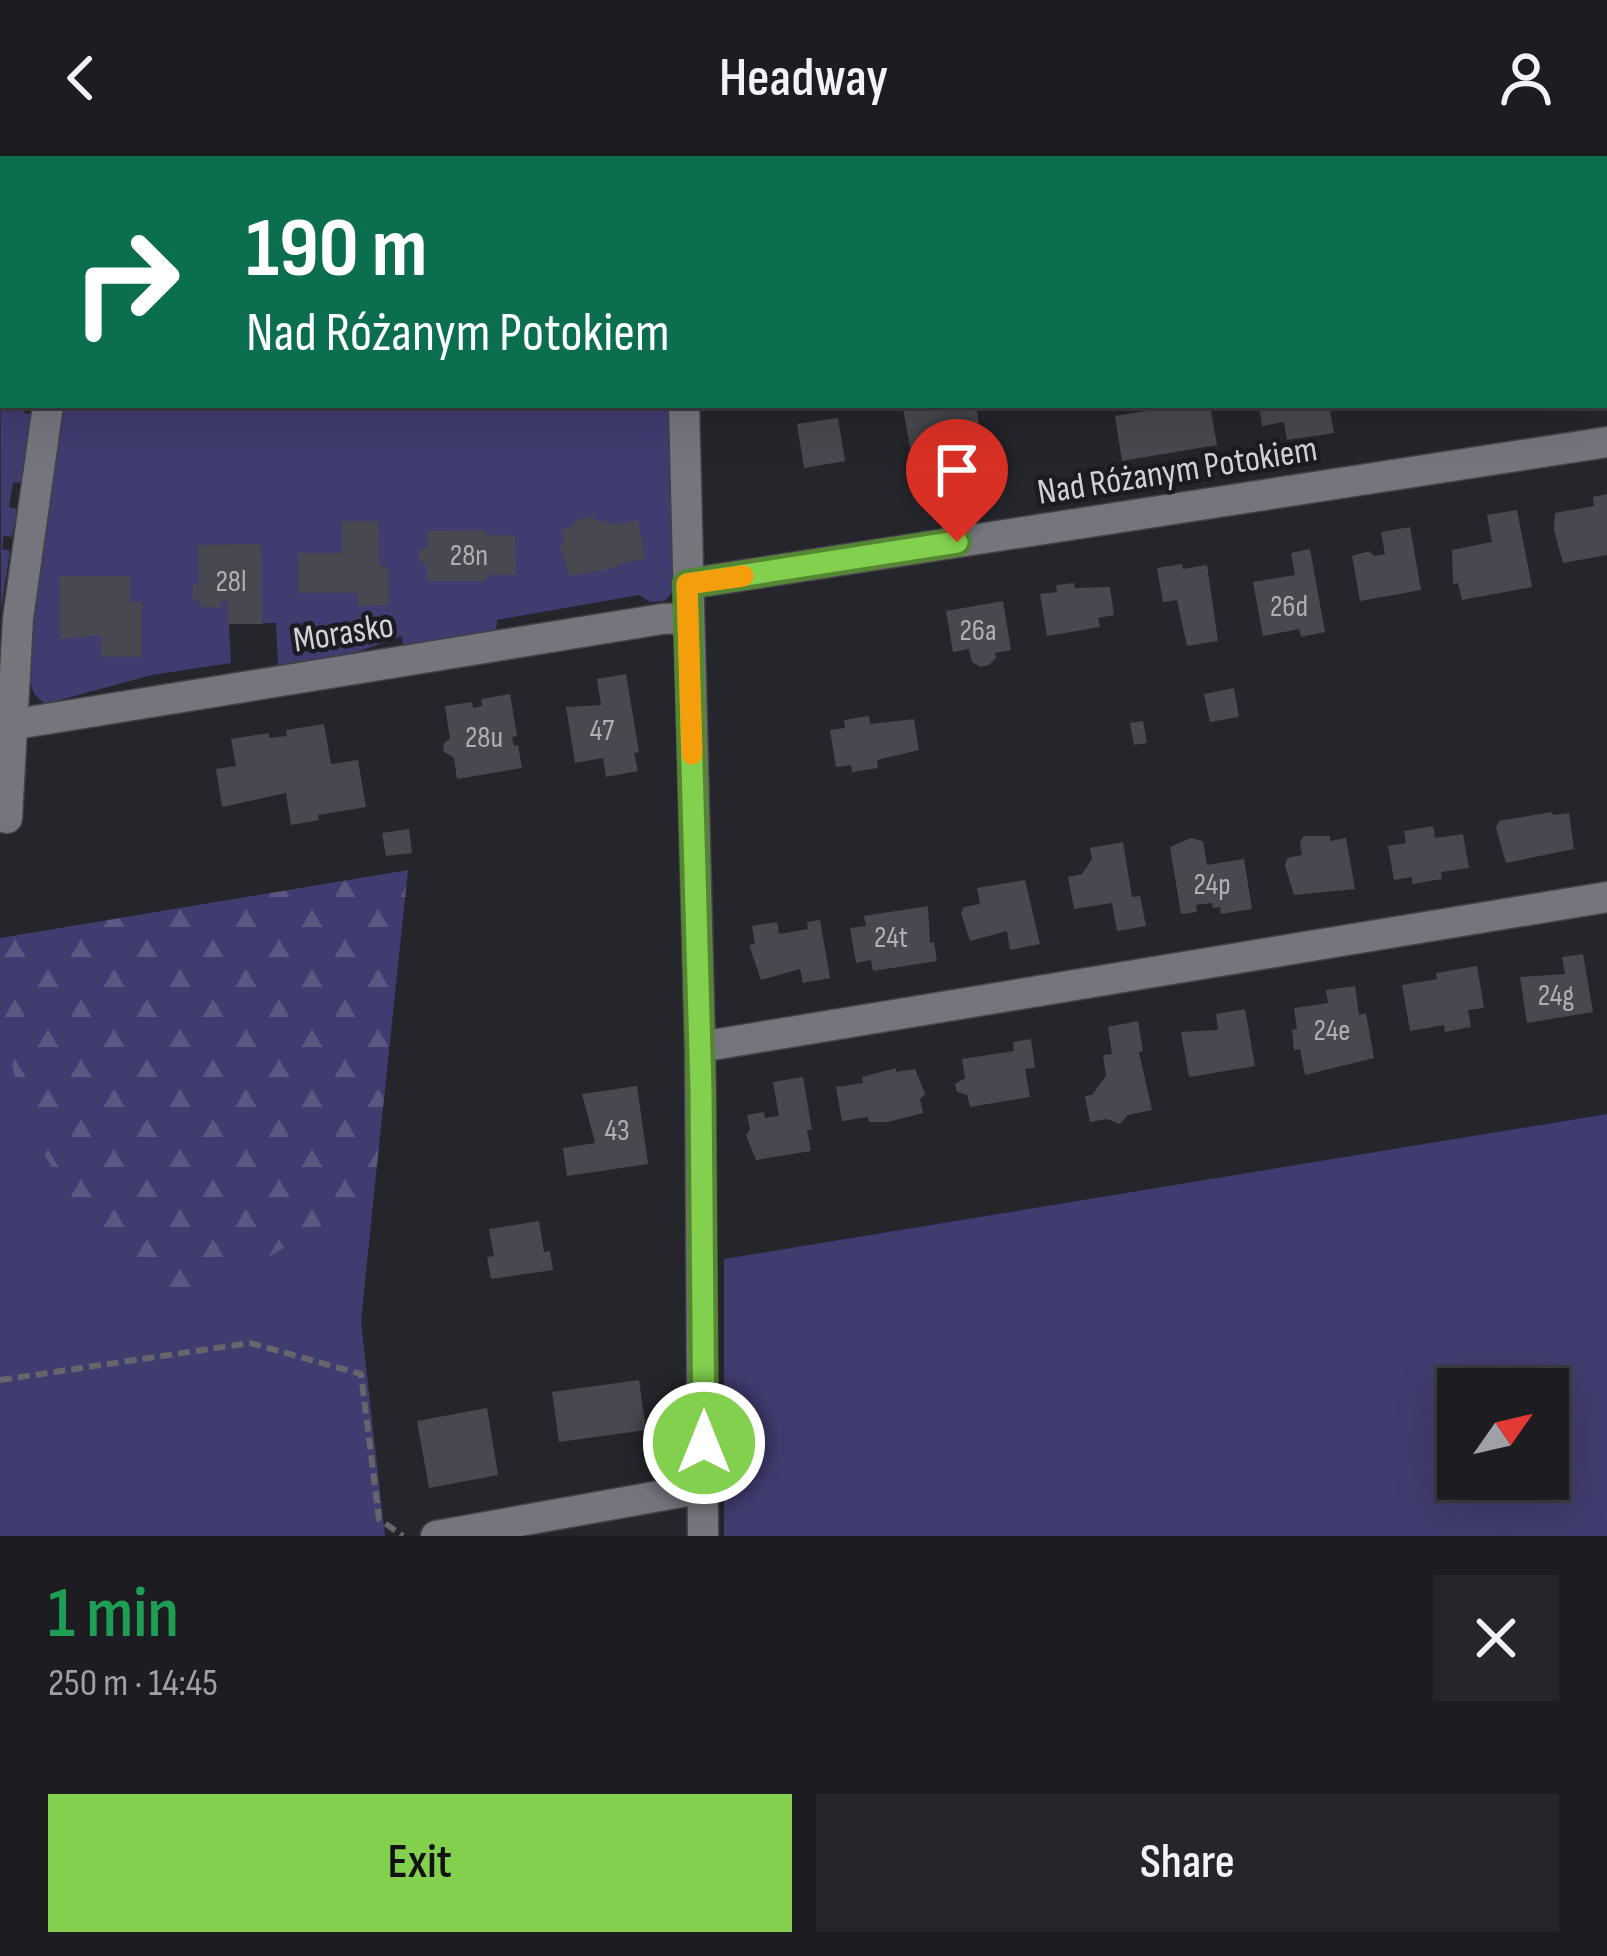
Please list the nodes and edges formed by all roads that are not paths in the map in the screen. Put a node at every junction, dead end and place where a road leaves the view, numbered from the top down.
1 (48, 408) edge
2 (684, 408) edge
3 (1607, 442) edge
4 (687, 584) junction
5 (688, 618) junction
6 (10, 725) junction
7 (7, 818) dead end
8 (1607, 897) edge
9 (700, 1047) junction
10 (704, 1488) junction
11 (436, 1536) edge
12 (704, 1536) edge

1 - 6 street
2 - 4 street
3 - 4 street, Nad Różanym Potokiem
4 - 5 street
5 - 6 street, Morasko
5 - 9 street
6 - 7 street
8 - 9 street
9 - 10 street
10 - 11 street
10 - 12 street

